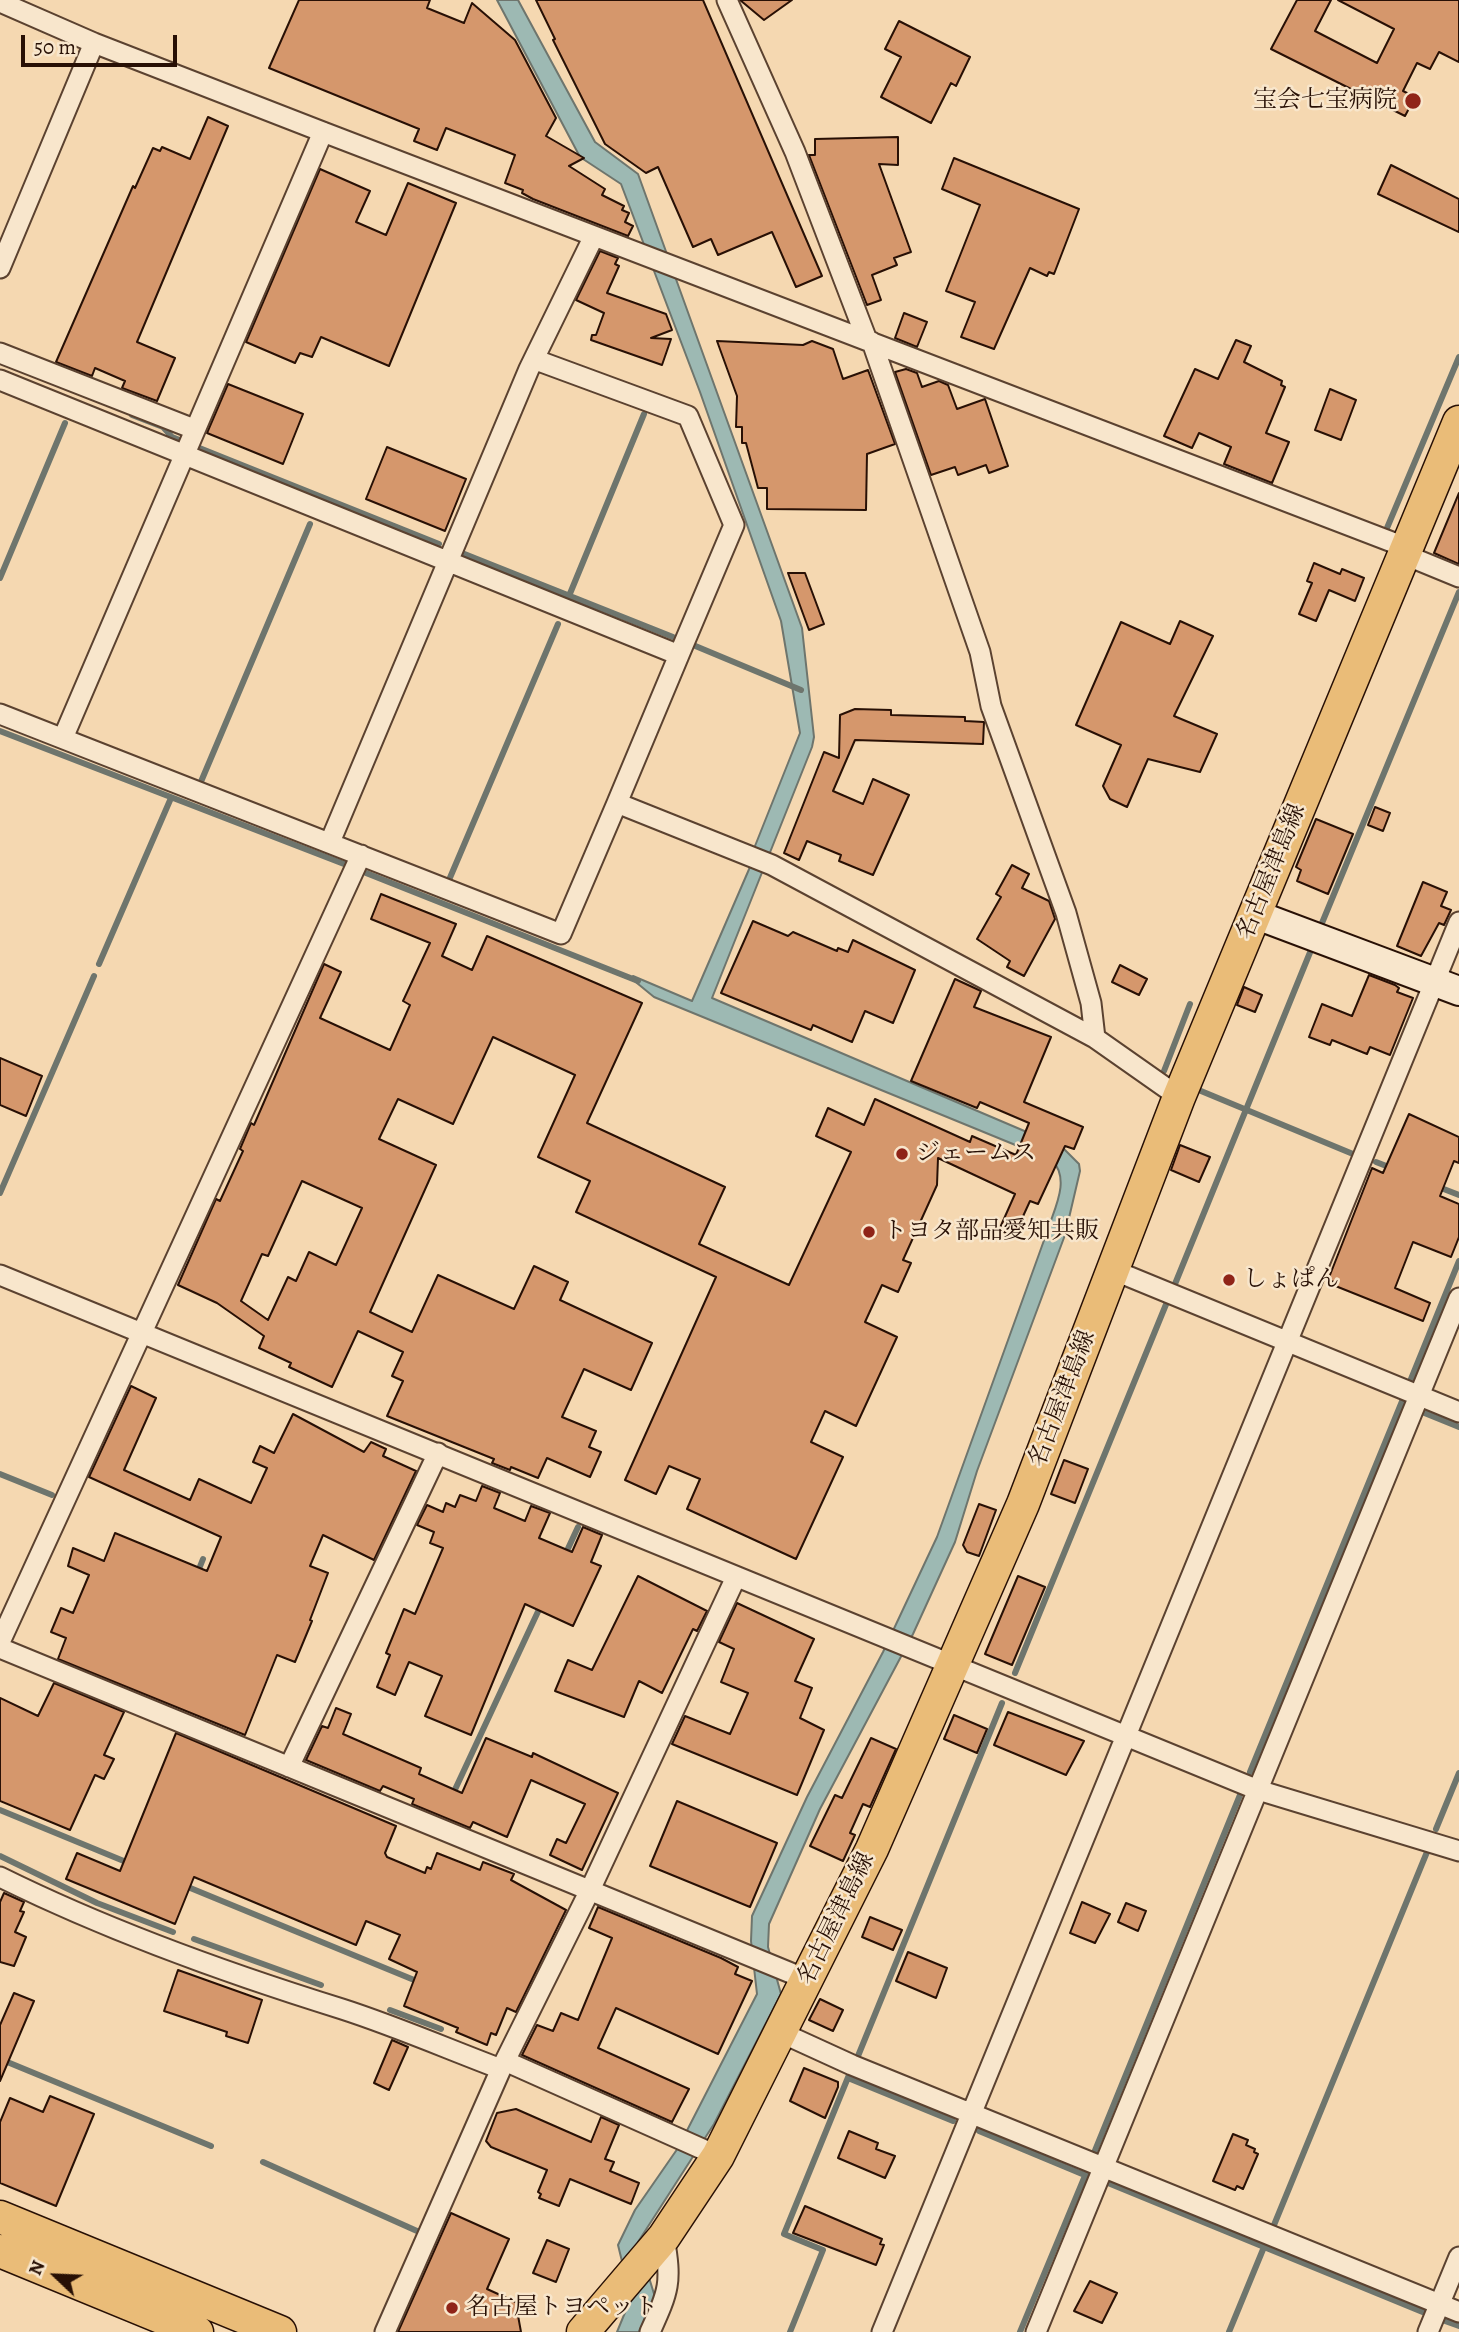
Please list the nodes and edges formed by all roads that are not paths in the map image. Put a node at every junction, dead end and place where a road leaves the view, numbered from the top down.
1 (727, 0) edge
2 (0, 2) edge
3 (94, 43) junction
4 (323, 132) junction
5 (594, 236) junction
6 (0, 268) edge
7 (869, 341) junction
8 (0, 353) edge
9 (536, 360) junction
10 (0, 380) edge
11 (1459, 422) edge
12 (188, 444) junction
13 (1404, 551) junction
14 (447, 563) junction
15 (1459, 576) edge
16 (679, 655) junction
17 (0, 714) edge
18 (63, 738) junction
19 (617, 803) junction
20 (330, 842) junction
21 (361, 855) junction
22 (1254, 914) junction
23 (1459, 922) edge
24 (1447, 986) edge
25 (1095, 1038) junction
26 (1179, 1097) junction
27 (1113, 1270) junction
28 (0, 1275) edge
29 (1459, 1298) edge
30 (143, 1332) junction
31 (1288, 1342) junction
32 (1419, 1396) junction
33 (1459, 1412) edge
34 (438, 1452) junction
35 (736, 1577) junction
36 (0, 1642) edge
37 (0, 1648) edge
38 (954, 1668) junction
39 (1126, 1737) junction
40 (289, 1767) junction
41 (1258, 1790) junction
42 (1459, 1850) edge
43 (0, 1877) edge
44 (590, 1890) junction
45 (808, 1980) junction
46 (782, 2033) junction
47 (503, 2065) junction
48 (971, 2114) junction
49 (710, 2152) junction
50 (1104, 2167) junction
51 (0, 2217) edge
52 (656, 2247) junction
53 (0, 2252) edge
54 (1459, 2257) edge
55 (1440, 2304) junction
56 (1459, 2312) edge
57 (197, 2332) edge
58 (280, 2332) edge
59 (385, 2332) edge
60 (583, 2332) edge
61 (650, 2332) edge
62 (881, 2332) edge
63 (1036, 2332) edge
64 (1428, 2332) edge

1 - 7 street
2 - 3 street
3 - 4 street
3 - 6 street
4 - 5 street
4 - 12 street
5 - 7 street
5 - 9 street
7 - 13 street
7 - 25 street
8 - 12 street
9 - 14 street
9 - 16 street
10 - 12 street
11 - 13 main road, 名古屋津島線
12 - 14 street
12 - 18 street
13 - 15 street
13 - 22 main road, 名古屋津島線
14 - 16 street
14 - 20 street
16 - 19 street
17 - 18 street
18 - 20 street
19 - 21 street
19 - 25 street
20 - 21 street
21 - 30 street
22 - 24 street
22 - 26 main road, 名古屋津島線
23 - 24 street
24 - 31 street
25 - 26 street
26 - 27 main road, 名古屋津島線
27 - 31 street
27 - 38 main road, 名古屋津島線
28 - 30 street
29 - 32 street
30 - 34 street
30 - 36 street
31 - 32 street
31 - 39 street
32 - 33 street
32 - 41 street
34 - 35 street
34 - 40 street
35 - 38 street
35 - 44 street
37 - 40 street
38 - 39 street
38 - 45 main road, 名古屋津島線
39 - 41 street
39 - 48 street
40 - 44 street
41 - 42 street
41 - 50 street
43 - 47 street
44 - 45 street
44 - 47 street
45 - 46 main road, 名古屋津島線
46 - 48 street
46 - 49 main road, 名古屋津島線
47 - 49 street
47 - 59 street
48 - 50 street
48 - 62 street
49 - 52 main road, 名古屋津島線
50 - 55 street
50 - 63 street
51 - 58 main road
52 - 60 main road, 名古屋津島線
52 - 61 street
53 - 57 main road
54 - 55 street
55 - 56 street
55 - 64 street

